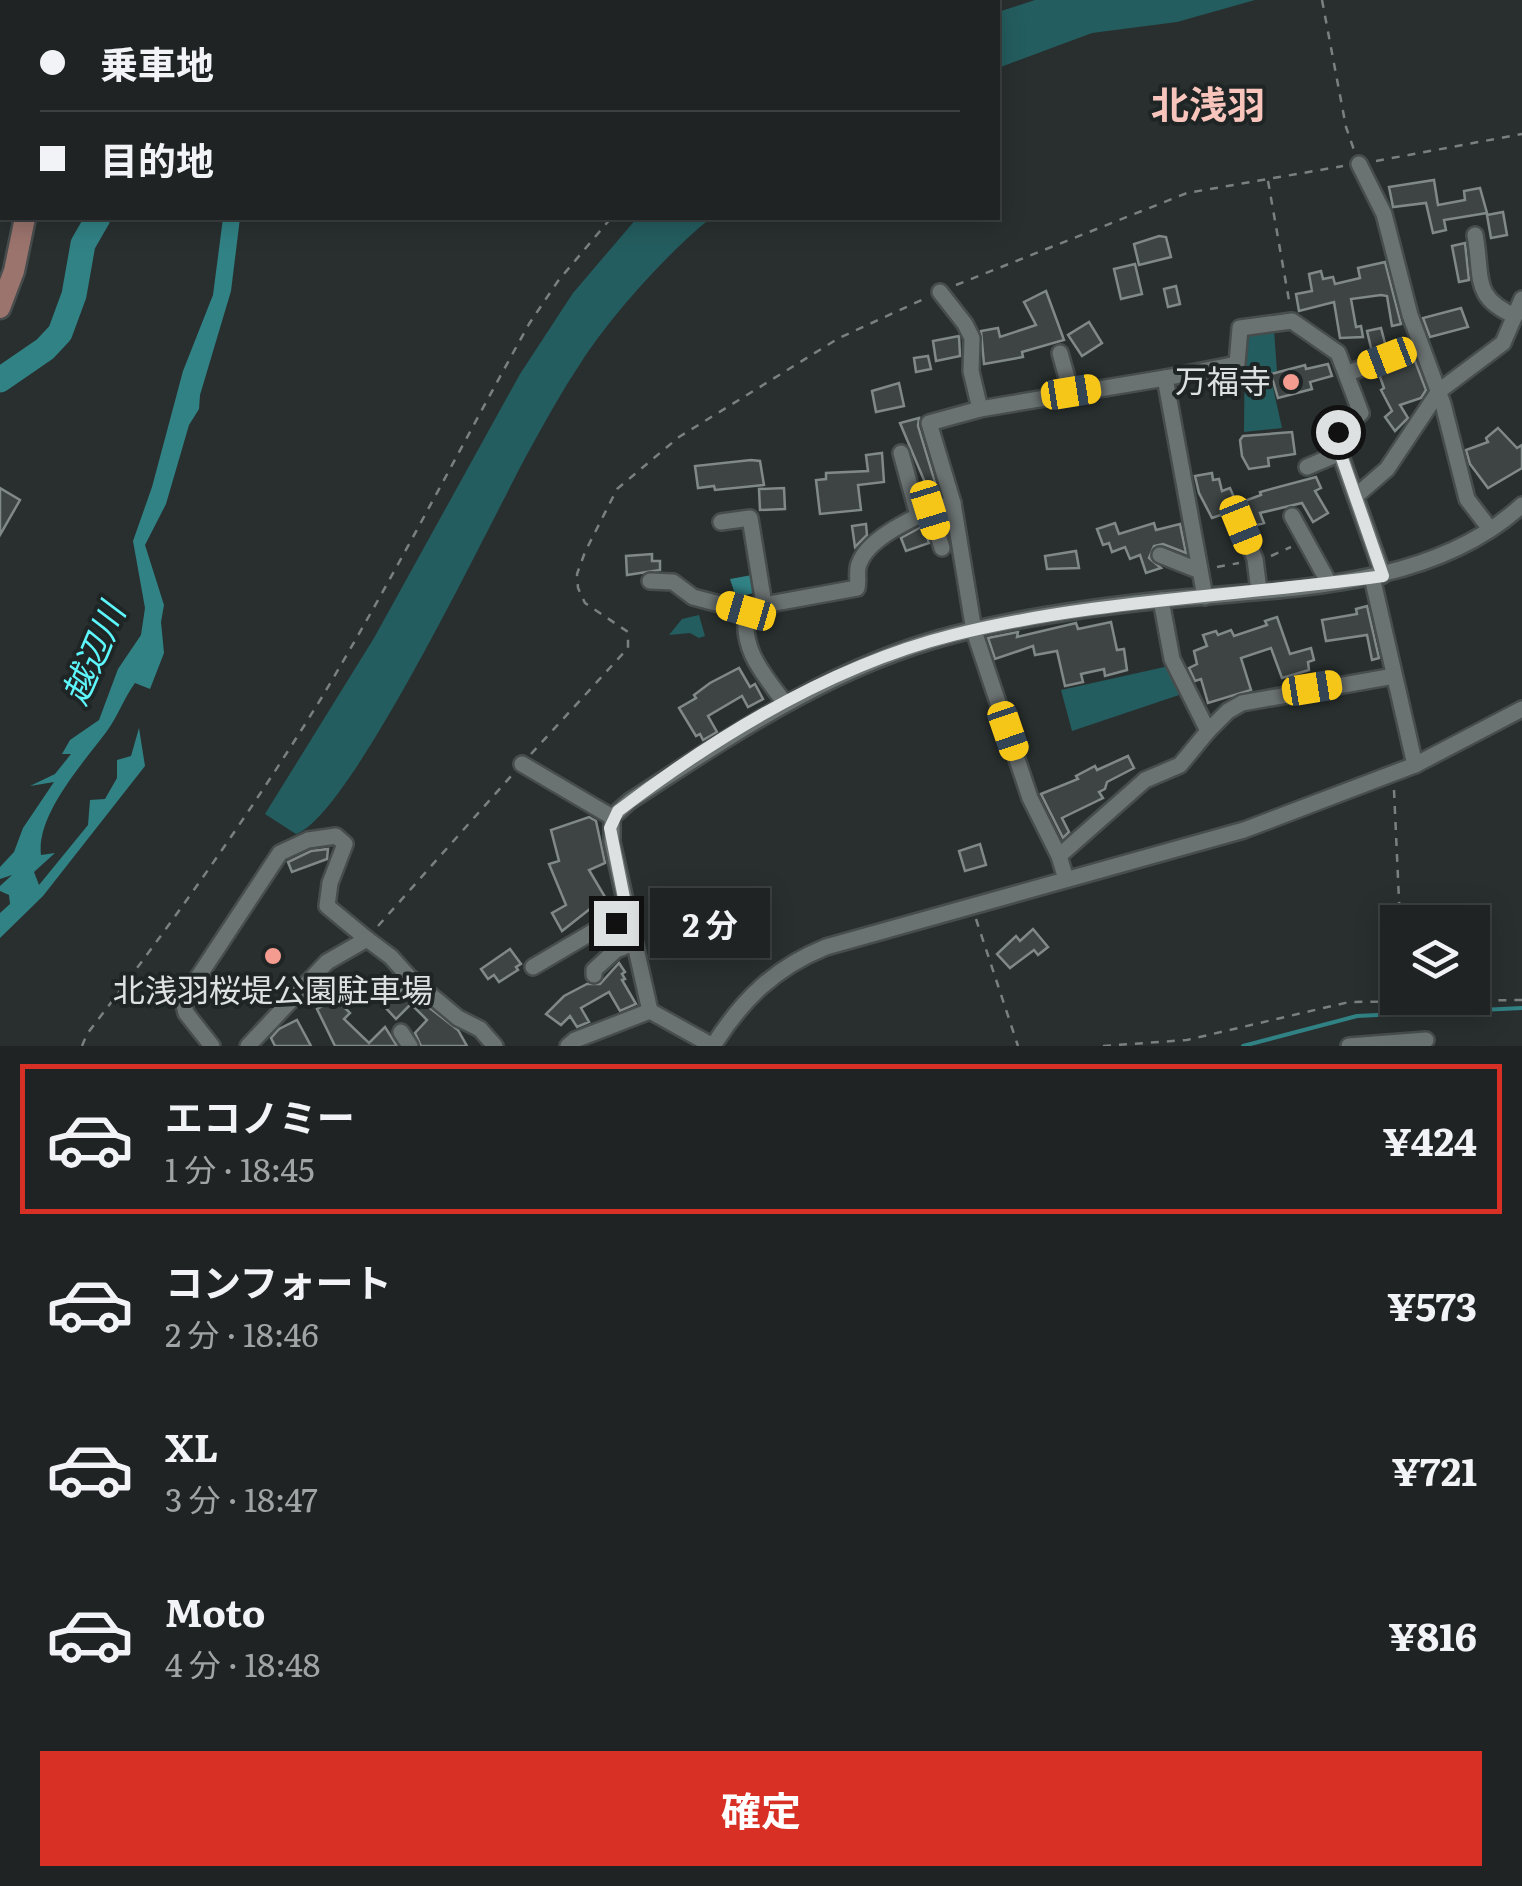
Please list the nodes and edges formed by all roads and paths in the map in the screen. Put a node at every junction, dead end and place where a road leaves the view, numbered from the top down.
1 (1322, 0) edge
2 (1522, 134) edge
3 (1360, 164) junction
4 (1268, 180) junction
5 (24, 220) edge
6 (609, 220) edge
7 (1476, 235) dead end
8 (7, 273) edge
9 (940, 292) junction
10 (1522, 299) edge
11 (0, 308) edge
12 (1515, 316) junction
13 (1292, 321) junction
14 (1420, 348) junction
15 (1060, 352) dead end
16 (1348, 373) junction
17 (1165, 378) junction
18 (1439, 391) junction
19 (1071, 392) junction
20 (980, 410) junction
21 (901, 453) dead end
22 (1340, 453) junction
23 (1308, 467) dead end
24 (1356, 495) junction
25 (954, 503) junction
26 (1522, 506) edge
27 (924, 512) junction
28 (1292, 516) dead end
29 (720, 522) dead end
30 (1241, 525) dead end
31 (1490, 528) junction
32 (942, 548) dead end
33 (1160, 554) dead end
34 (1200, 571) junction
35 (1378, 576) junction
36 (650, 580) dead end
37 (1328, 583) junction
38 (1259, 591) junction
39 (1204, 598) junction
40 (1161, 600) junction
41 (764, 604) junction
42 (746, 611) junction
43 (974, 631) junction
44 (1394, 676) junction
45 (784, 703) junction
46 (1522, 709) edge
47 (1208, 730) junction
48 (522, 764) junction
49 (1416, 764) junction
50 (1393, 774) junction
51 (612, 817) junction
52 (1059, 856) junction
53 (1066, 880) junction
54 (972, 905) junction
55 (1399, 905) edge
56 (632, 935) junction
57 (367, 940) junction
58 (534, 967) dead end
59 (594, 975) dead end
60 (1490, 1000) edge
61 (1522, 1000) edge
62 (1380, 1001) edge
63 (650, 1011) junction
64 (1426, 1040) dead end
65 (82, 1046) edge
66 (212, 1046) edge
67 (248, 1046) edge
68 (495, 1046) edge
69 (568, 1046) edge
70 (713, 1046) edge
71 (1018, 1046) edge
72 (1103, 1046) edge
73 (1349, 1046) edge

1 - 3 path
2 - 3 path
3 - 4 path
3 - 14 street
4 - 9 path
4 - 13 path
5 - 8 main road
6 - 65 path
7 - 12 street
8 - 11 main road
9 - 20 street
9 - 48 path
10 - 12 street
12 - 18 street
13 - 16 street
13 - 17 street
14 - 16 street
14 - 18 street
15 - 19 street
16 - 22 street
17 - 19 street
17 - 34 street
18 - 24 street
18 - 31 street
19 - 20 street
20 - 25 street
21 - 27 street
22 - 23 street
22 - 24 street
24 - 35 street
25 - 27 street
25 - 43 street
26 - 31 street
27 - 32 street
27 - 41 street
28 - 37 street
29 - 41 street
30 - 38 street
31 - 35 street
33 - 34 street
34 - 39 street
35 - 37 street
35 - 44 street
36 - 42 street
37 - 38 street
38 - 39 street
39 - 40 street
40 - 43 street
40 - 47 street
41 - 42 street
42 - 45 street
43 - 45 street
43 - 52 street
44 - 47 street
44 - 49 street
45 - 51 street
46 - 49 street
47 - 52 street
48 - 51 street
48 - 57 path
49 - 50 street
50 - 53 street
50 - 55 path
51 - 56 street
52 - 53 street
53 - 54 street
54 - 70 street
54 - 71 path
56 - 58 street
56 - 59 street
56 - 63 street
57 - 66 street
57 - 67 street
57 - 68 street
60 - 61 path
62 - 72 path
63 - 69 street
63 - 70 street
64 - 73 street

